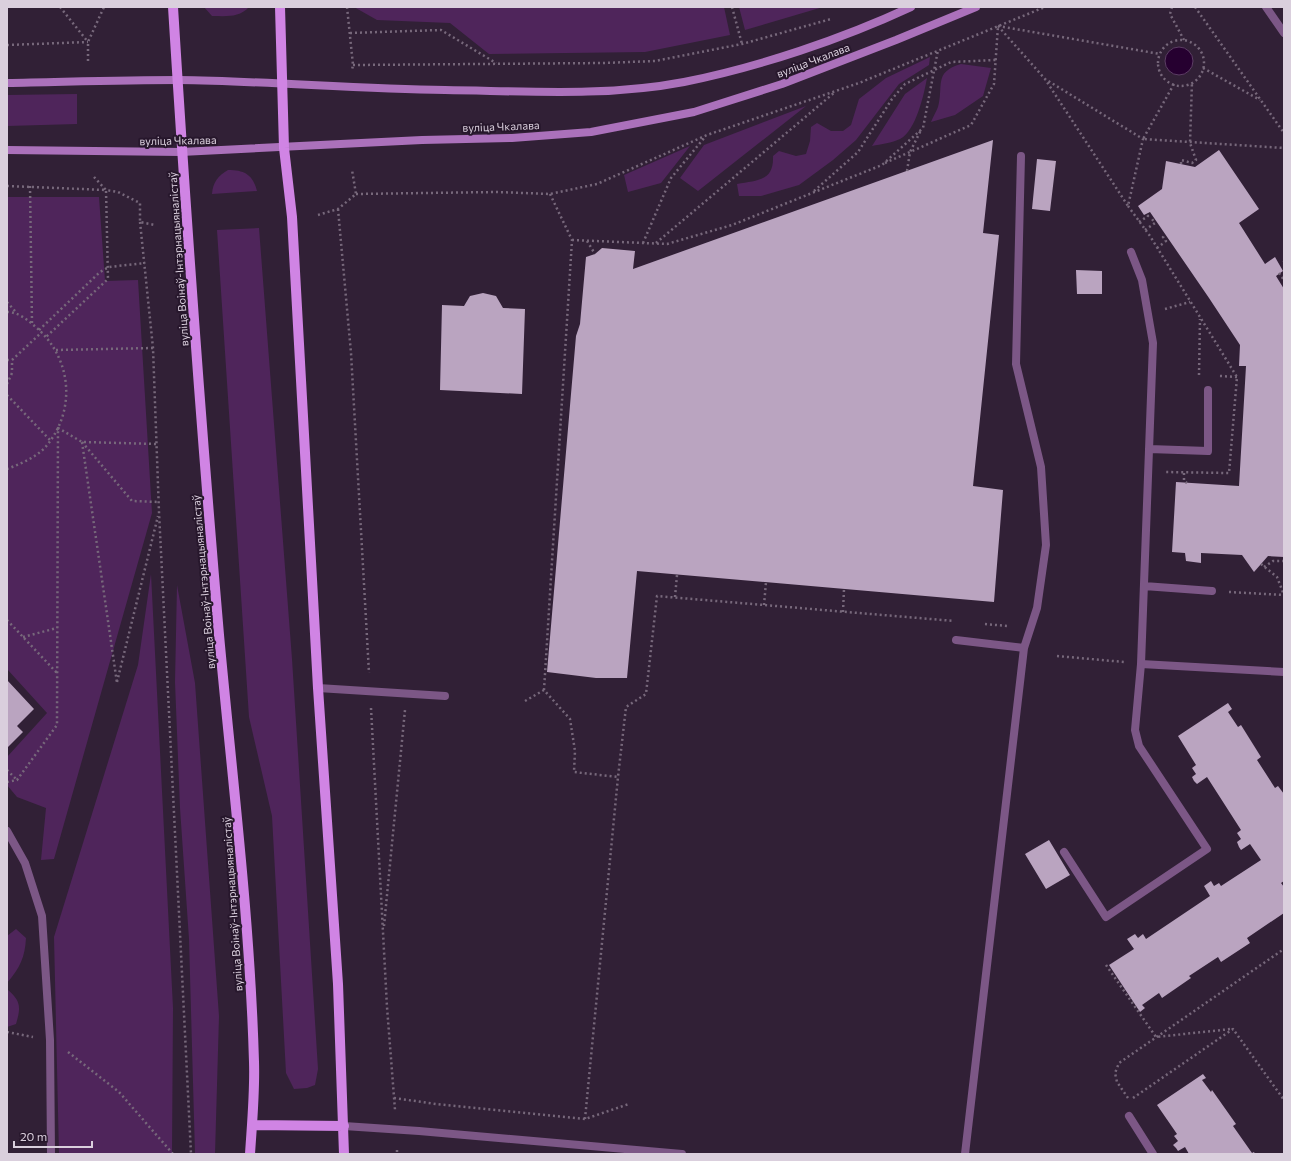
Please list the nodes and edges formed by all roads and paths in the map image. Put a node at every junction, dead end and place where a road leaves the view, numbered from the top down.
1 (60, 7) edge
2 (104, 7) edge
3 (173, 7) edge
4 (280, 7) edge
5 (347, 7) edge
6 (732, 7) edge
7 (911, 7) edge
8 (976, 7) edge
9 (1172, 7) edge
10 (1195, 7) edge
11 (1266, 7) edge
12 (838, 17) dead end
13 (998, 26) junction
14 (350, 33) junction
15 (1284, 33) edge
16 (1185, 40) junction
17 (88, 42) junction
18 (742, 44) junction
19 (7, 45) edge
20 (938, 50) dead end
21 (1160, 54) junction
22 (88, 60) dead end
23 (996, 60) junction
24 (496, 63) junction
25 (353, 65) junction
26 (1203, 68) junction
27 (934, 69) junction
28 (351, 72) dead end
29 (1045, 79) junction
30 (178, 80) junction
31 (1192, 82) junction
32 (7, 83) edge
33 (281, 84) junction
34 (1174, 84) junction
35 (836, 91) dead end
36 (1261, 100) junction
37 (922, 128) junction
38 (1284, 133) edge
39 (707, 135) dead end
40 (1143, 139) junction
41 (1190, 143) junction
42 (284, 148) junction
43 (1284, 148) edge
44 (7, 150) edge
45 (181, 152) junction
46 (910, 152) junction
47 (1021, 156) dead end
48 (882, 164) junction
49 (1181, 164) dead end
50 (352, 170) dead end
51 (907, 171) dead end
52 (94, 177) dead end
53 (7, 186) edge
54 (30, 186) junction
55 (106, 190) junction
56 (812, 192) junction
57 (550, 194) dead end
58 (1128, 206) junction
59 (338, 209) junction
60 (1146, 214) dead end
61 (318, 215) dead end
62 (1154, 218) dead end
63 (140, 222) junction
64 (1139, 222) junction
65 (155, 225) dead end
66 (1145, 230) junction
67 (1166, 236) dead end
68 (572, 240) junction
69 (586, 240) junction
70 (643, 243) junction
71 (656, 243) junction
72 (1157, 248) junction
73 (1131, 252) dead end
74 (595, 254) dead end
75 (145, 263) junction
76 (109, 267) junction
77 (1279, 273) dead end
78 (1284, 280) edge
79 (7, 302) edge
80 (7, 312) edge
81 (15, 312) junction
82 (1200, 319) junction
83 (32, 323) junction
84 (40, 331) junction
85 (46, 337) junction
86 (154, 348) junction
87 (56, 350) junction
88 (7, 360) edge
89 (12, 360) junction
90 (1206, 375) dead end
91 (1214, 376) dead end
92 (1237, 377) junction
93 (7, 384) edge
94 (1208, 390) dead end
95 (7, 394) edge
96 (58, 428) junction
97 (50, 440) junction
98 (82, 442) junction
99 (157, 444) junction
100 (1149, 449) junction
101 (7, 469) edge
102 (1163, 472) dead end
103 (1184, 472) junction
104 (1187, 483) dead end
105 (159, 502) junction
106 (159, 512) junction
107 (1284, 561) edge
108 (1261, 564) dead end
109 (1264, 567) junction
110 (676, 575) dead end
111 (766, 582) dead end
112 (1144, 586) junction
113 (844, 589) dead end
114 (1212, 591) joint
115 (1284, 595) edge
116 (675, 597) junction
117 (764, 605) junction
118 (843, 612) junction
119 (7, 620) edge
120 (960, 622) dead end
121 (983, 624) dead end
122 (1007, 626) dead end
123 (57, 628) junction
124 (23, 637) junction
125 (956, 640) dead end
126 (1024, 648) junction
127 (1057, 656) dead end
128 (1108, 661) dead end
129 (1141, 664) junction
130 (1284, 672) edge
131 (57, 673) junction
132 (318, 688) junction
133 (544, 690) junction
134 (370, 691) junction
135 (445, 696) dead end
136 (525, 701) dead end
137 (406, 704) dead end
138 (7, 770) edge
139 (618, 777) junction
140 (17, 780) junction
141 (7, 782) edge
142 (7, 831) edge
143 (1064, 852) dead end
144 (383, 935) junction
145 (1284, 949) edge
146 (1106, 965) dead end
147 (1232, 1029) junction
148 (7, 1032) edge
149 (1156, 1037) junction
150 (50, 1040) junction
151 (65, 1050) dead end
152 (394, 1098) junction
153 (1284, 1100) edge
154 (629, 1104) dead end
155 (395, 1110) dead end
156 (1129, 1116) dead end
157 (585, 1119) junction
158 (252, 1125) junction
159 (344, 1126) junction
160 (397, 1150) dead end
161 (663, 1153) edge
162 (51, 1154) edge
163 (173, 1154) edge
164 (191, 1154) edge
165 (250, 1154) edge
166 (344, 1154) edge
167 (397, 1154) edge
168 (682, 1154) edge
169 (965, 1154) edge
170 (1153, 1154) edge

1 - 17 path
2 - 17 path
3 - 30 main road, вуліца Воінаў-Інтэрнацыяналістаў
4 - 33 main road
5 - 14 path
6 - 18 path
7 - 33 main road, вуліца Чкалава
8 - 42 main road, вуліца Чкалава
9 - 16 path
10 - 36 path
11 - 15 street
12 - 18 path
13 - 21 path
13 - 23 path
13 - 29 path
14 - 24 path
14 - 25 path
16 - 21 path
16 - 26 path
17 - 19 path
17 - 22 path
18 - 24 path
20 - 27 path
21 - 34 path
23 - 27 path
23 - 46 path
24 - 25 path
25 - 28 path
26 - 31 path
26 - 36 path
27 - 37 path
27 - 56 path
29 - 40 path
29 - 58 path
30 - 32 main road, вуліца Чкалава
30 - 33 main road, вуліца Чкалава
30 - 45 main road, вуліца Воінаў-Інтэрнацыяналістаў
31 - 34 path
31 - 41 path
33 - 42 main road
34 - 40 path
35 - 71 path
36 - 38 path
37 - 46 path
37 - 48 path
39 - 70 path
40 - 41 path
40 - 58 path
41 - 43 path
41 - 49 path
42 - 45 main road, вуліца Чкалава
42 - 132 main road
44 - 45 main road, вуліца Чкалава
45 - 158 main road, вуліца Воінаў-Інтэрнацыяналістаў
46 - 48 path
46 - 51 path
47 - 126 street
48 - 56 path
50 - 59 path
52 - 55 path
53 - 54 path
54 - 55 path
54 - 83 path
55 - 63 path
55 - 76 path
56 - 71 path
57 - 68 path
58 - 64 path
59 - 61 path
59 - 134 path
60 - 64 path
62 - 66 path
63 - 65 path
63 - 75 path
64 - 66 path
66 - 72 path
67 - 72 path
68 - 69 path
68 - 133 path
69 - 70 path
69 - 74 path
70 - 71 path
72 - 82 path
73 - 100 street
75 - 76 path
75 - 86 path
76 - 84 path
76 - 85 path
77 - 78 path
79 - 81 path
80 - 81 path
81 - 83 path
82 - 90 path
82 - 92 path
83 - 84 path
84 - 85 path
84 - 89 path
85 - 87 path
86 - 87 path
86 - 99 path
87 - 96 path
88 - 89 path
89 - 93 path
91 - 92 path
92 - 103 path
94 - 100 street
95 - 97 path
96 - 97 path
96 - 98 path
96 - 123 path
97 - 101 path
98 - 99 path
98 - 105 path
98 - 106 path
99 - 105 path
100 - 112 street
102 - 103 path
103 - 104 path
105 - 106 path
106 - 164 path
107 - 109 path
108 - 109 path
109 - 115 path
110 - 116 path
111 - 117 path
112 - 114 street
112 - 129 street
113 - 118 path
114 - 115 path
116 - 117 path
116 - 139 path
117 - 118 path
118 - 120 path
119 - 124 path
121 - 122 path
123 - 124 path
123 - 131 path
124 - 131 path
125 - 126 street
126 - 169 street
127 - 128 path
129 - 130 street
129 - 143 street
131 - 140 path
132 - 134 street
132 - 159 main road
133 - 136 path
133 - 139 path
134 - 135 street
134 - 144 path
137 - 144 path
138 - 140 path
139 - 157 path
140 - 141 path
142 - 150 street
144 - 152 path
145 - 149 path
146 - 149 path
147 - 149 path
147 - 149 path
147 - 153 path
148 - 150 path
150 - 162 street
151 - 163 path
152 - 155 path
152 - 157 path
154 - 157 path
156 - 170 street
158 - 159 main road
158 - 165 main road, вуліца Воінаў-Інтэрнацыяналістаў
159 - 161 street
159 - 166 main road
160 - 167 path
161 - 168 street

